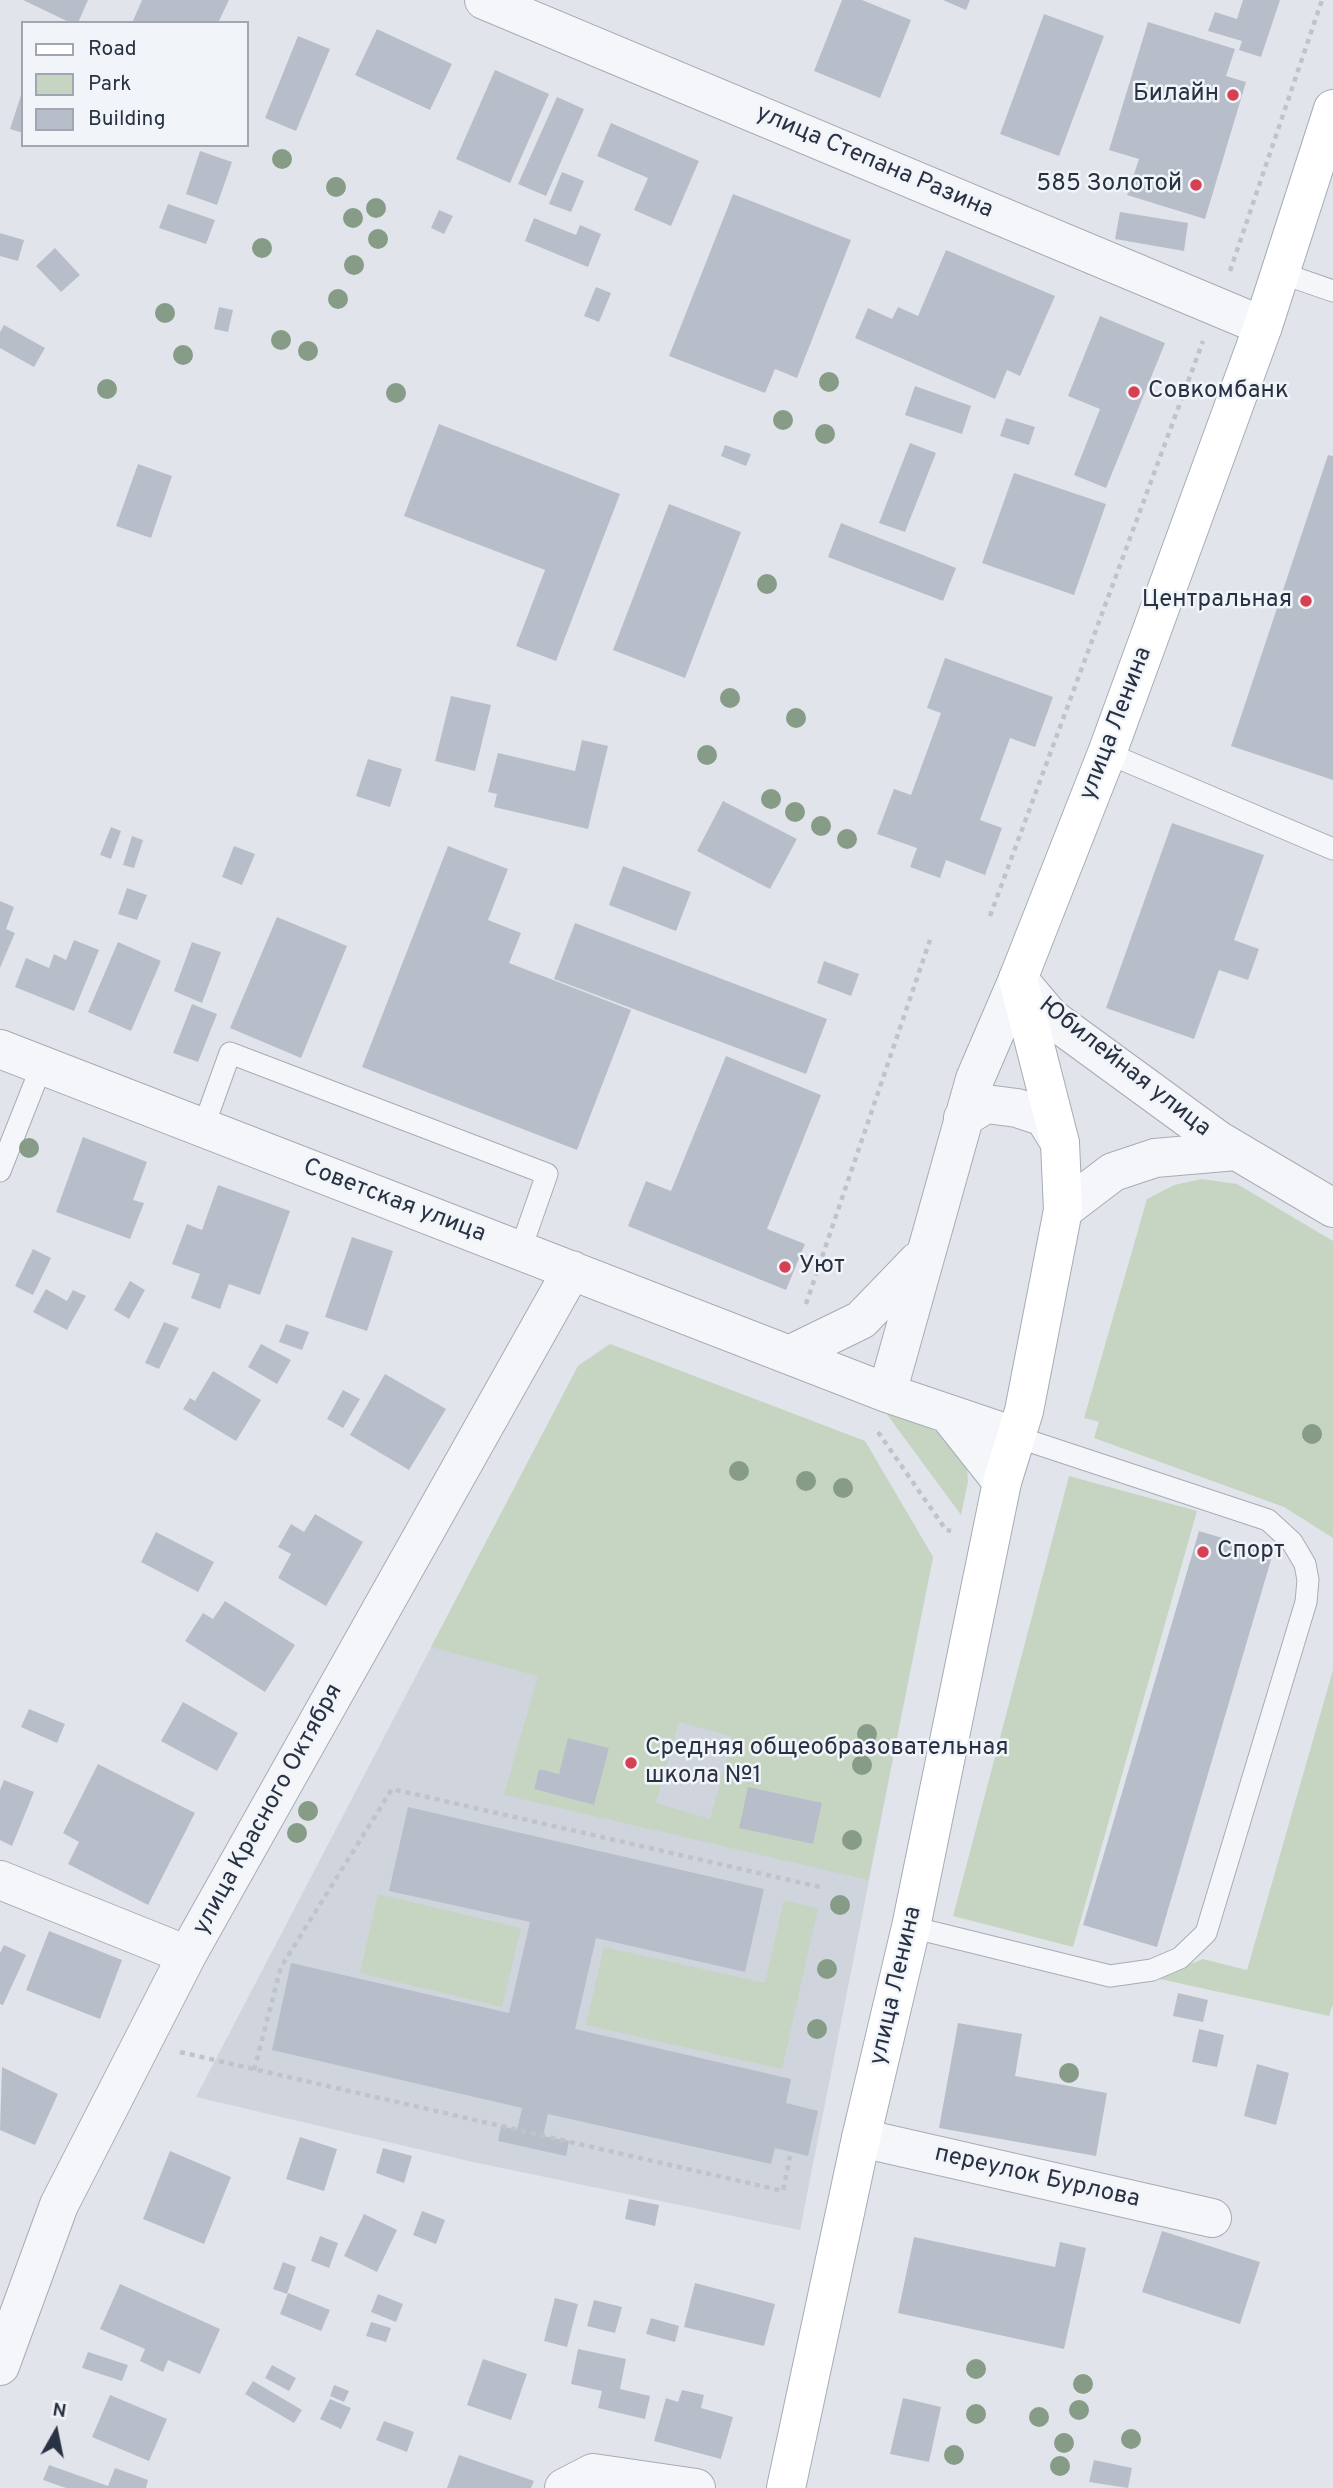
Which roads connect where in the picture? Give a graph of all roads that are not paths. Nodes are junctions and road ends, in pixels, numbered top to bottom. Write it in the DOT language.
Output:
graph roads {
  1 [pos="484,0"];
  2 [pos="1333,109"];
  3 [pos="1281,273"];
  4 [pos="1333,291"];
  5 [pos="1263,326"];
  6 [pos="1107,753"];
  7 [pos="1333,849"];
  8 [pos="1018,979"];
  9 [pos="0,1049"];
  10 [pos="42,1066"];
  11 [pos="963,1118"];
  12 [pos="202,1128"];
  13 [pos="1060,1143"];
  14 [pos="1236,1151"];
  15 [pos="0,1171"];
  16 [pos="1333,1208"];
  17 [pos="1063,1210"];
  18 [pos="520,1251"];
  19 [pos="923,1256"];
  20 [pos="572,1270"];
  21 [pos="789,1355"];
  22 [pos="879,1407"];
  23 [pos="949,1415"];
  24 [pos="1017,1437"];
  25 [pos="1002,1482"];
  26 [pos="0,1880"];
  27 [pos="911,1927"];
  28 [pos="187,1955"];
  29 [pos="861,2138"];
  30 [pos="1212,2218"];
  31 [pos="2,2350"];
  32 [pos="564,2488"];
  33 [pos="696,2488"];
  34 [pos="786,2488"];
  1 -- 5 [label="street, улица Степана Разина"];
  2 -- 3 [label="main road, улица Ленина"];
  3 -- 4 [label="lane"];
  3 -- 5 [label="main road, улица Ленина"];
  5 -- 6 [label="main road, улица Ленина"];
  6 -- 7 [label="lane"];
  6 -- 8 [label="main road, улица Ленина"];
  8 -- 11 [label="street"];
  8 -- 13 [label="main road, улица Ленина"];
  8 -- 14 [label="street, Юбилейная улица"];
  9 -- 10 [label="street, Советская улица"];
  10 -- 12 [label="street, Советская улица"];
  10 -- 15 [label="lane"];
  11 -- 13 [label="street"];
  11 -- 19 [label="street"];
  12 -- 18 [label="street, Советская улица"];
  12 -- 18 [label="lane"];
  13 -- 17 [label="main road, улица Ленина"];
  14 -- 16 [label="street, Юбилейная улица"];
  14 -- 17 [label="street, Юбилейная улица"];
  17 -- 24 [label="main road, улица Ленина"];
  18 -- 20 [label="street, Советская улица"];
  19 -- 21 [label="street"];
  19 -- 22 [label="street"];
  20 -- 21 [label="street, Советская улица"];
  20 -- 28 [label="street, улица Красного Октября"];
  21 -- 22 [label="street, Советская улица"];
  22 -- 23 [label="street, Советская улица"];
  23 -- 24 [label="street, Советская улица"];
  23 -- 25 [label="street"];
  24 -- 25 [label="main road, улица Ленина"];
  24 -- 27 [label="lane"];
  25 -- 27 [label="main road, улица Ленина"];
  26 -- 28 [label="street"];
  27 -- 29 [label="main road, улица Ленина"];
  28 -- 31 [label="street, улица Красного Октября"];
  29 -- 30 [label="street, переулок Бурлова"];
  29 -- 34 [label="main road, улица Ленина"];
  32 -- 33 [label="street"];
}
